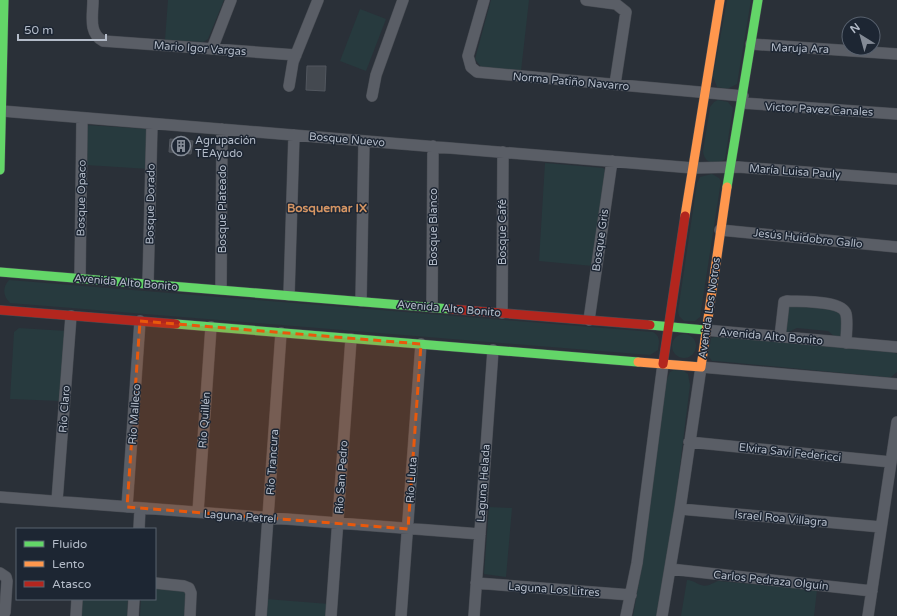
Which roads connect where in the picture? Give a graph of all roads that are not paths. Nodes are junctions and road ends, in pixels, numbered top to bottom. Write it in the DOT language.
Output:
graph roads {
  1 [pos="4,0"];
  2 [pos="93,0"];
  3 [pos="231,0"];
  4 [pos="318,0"];
  5 [pos="403,0"];
  6 [pos="484,0"];
  7 [pos="586,0"];
  8 [pos="720,0"];
  9 [pos="758,0"];
  10 [pos="751,44"];
  11 [pos="212,49"];
  12 [pos="897,54"];
  13 [pos="296,55"];
  14 [pos="615,84"];
  15 [pos="290,86"];
  16 [pos="704,92"];
  17 [pos="372,96"];
  18 [pos="742,100"];
  19 [pos="2,111"];
  20 [pos="897,114"];
  21 [pos="82,118"];
  22 [pos="152,124"];
  23 [pos="222,129"];
  24 [pos="294,135"];
  25 [pos="364,141"];
  26 [pos="433,146"];
  27 [pos="502,152"];
  28 [pos="612,161"];
  29 [pos="730,167"];
  30 [pos="692,168"];
  31 [pos="0,170"];
  32 [pos="897,179"];
  33 [pos="720,230"];
  34 [pos="897,248"];
  35 [pos="0,272"];
  36 [pos="80,278"];
  37 [pos="148,284"];
  38 [pos="221,289"];
  39 [pos="289,295"];
  40 [pos="361,301"];
  41 [pos="432,307"];
  42 [pos="0,310"];
  43 [pos="502,312"];
  44 [pos="71,316"];
  45 [pos="589,320"];
  46 [pos="140,322"];
  47 [pos="668,326"];
  48 [pos="211,327"];
  49 [pos="705,330"];
  50 [pos="281,333"];
  51 [pos="780,337"];
  52 [pos="351,339"];
  53 [pos="846,343"];
  54 [pos="421,344"];
  55 [pos="897,348"];
  56 [pos="493,350"];
  57 [pos="662,364"];
  58 [pos="701,367"];
  59 [pos="897,384"];
  60 [pos="897,422"];
  61 [pos="689,442"];
  62 [pos="891,462"];
  63 [pos="0,497"];
  64 [pos="57,502"];
  65 [pos="127,507"];
  66 [pos="140,508"];
  67 [pos="680,509"];
  68 [pos="198,512"];
  69 [pos="268,518"];
  70 [pos="338,523"];
  71 [pos="881,527"];
  72 [pos="139,528"];
  73 [pos="408,529"];
  74 [pos="480,534"];
  75 [pos="670,569"];
  76 [pos="0,573"];
  77 [pos="156,583"];
  78 [pos="476,583"];
  79 [pos="872,591"];
  80 [pos="631,594"];
  81 [pos="77,600"];
  82 [pos="134,600"];
  83 [pos="3,616"];
  84 [pos="76,616"];
  85 [pos="133,616"];
  86 [pos="190,616"];
  87 [pos="260,616"];
  88 [pos="331,616"];
  89 [pos="401,616"];
  90 [pos="474,616"];
  91 [pos="626,616"];
  92 [pos="662,616"];
  93 [pos="868,616"];
  1 -- 19 [label="street"];
  2 -- 11 [label="street, Mario Igor Vargas"];
  3 -- 11 [label="street"];
  4 -- 13 [label="street"];
  5 -- 17 [label="street"];
  6 -- 14 [label="street, Norma Patiño Navarro"];
  7 -- 14 [label="street"];
  8 -- 16 [label="street"];
  9 -- 10 [label="street, Avenida Los Notros"];
  10 -- 12 [label="street, Maruja Ara"];
  10 -- 18 [label="street, Avenida Los Notros"];
  11 -- 13 [label="street, Mario Igor Vargas"];
  13 -- 15 [label="street"];
  14 -- 16 [label="street, Norma Patiño Navarro"];
  16 -- 18 [label="street, Norma Patiño Navarro"];
  16 -- 30 [label="street"];
  18 -- 20 [label="street, Victor Pavez Canales"];
  18 -- 29 [label="street, Avenida Los Notros"];
  19 -- 21 [label="street, Bosque Nuevo"];
  19 -- 31 [label="street"];
  21 -- 22 [label="street, Bosque Nuevo"];
  21 -- 36 [label="street, Bosque Opaco"];
  22 -- 23 [label="street, Bosque Nuevo"];
  22 -- 37 [label="street, Bosque Dorado"];
  23 -- 24 [label="street, Bosque Nuevo"];
  23 -- 38 [label="street, Bosque Plateado"];
  24 -- 25 [label="street, Bosque Nuevo"];
  24 -- 39 [label="street"];
  25 -- 26 [label="street, Bosque Nuevo"];
  25 -- 40 [label="street"];
  26 -- 27 [label="street, Bosque Nuevo"];
  26 -- 41 [label="street, Bosque Blanco"];
  27 -- 28 [label="street, Bosque Nuevo"];
  27 -- 43 [label="street, Bosque Café"];
  28 -- 30 [label="street, Bosque Nuevo"];
  28 -- 45 [label="street, Bosque Gris"];
  29 -- 30 [label="street, María Luisa Pauly"];
  29 -- 32 [label="street, María Luisa Pauly"];
  29 -- 33 [label="street, Avenida Los Notros"];
  30 -- 47 [label="street"];
  33 -- 34 [label="street, Jesús Huidobro Gallo"];
  33 -- 49 [label="street, Avenida Los Notros"];
  35 -- 36 [label="street, Avenida Alto Bonito"];
  36 -- 37 [label="street, Avenida Alto Bonito"];
  37 -- 38 [label="street, Avenida Alto Bonito"];
  38 -- 39 [label="street, Avenida Alto Bonito"];
  39 -- 40 [label="street, Avenida Alto Bonito"];
  40 -- 41 [label="street, Avenida Alto Bonito"];
  41 -- 43 [label="street, Avenida Alto Bonito"];
  42 -- 44 [label="street"];
  43 -- 45 [label="street, Avenida Alto Bonito"];
  44 -- 46 [label="street"];
  44 -- 64 [label="street, Río Claro"];
  45 -- 47 [label="street, Avenida Alto Bonito"];
  46 -- 48 [label="street"];
  46 -- 65 [label="street, Río Malleco"];
  47 -- 49 [label="street, Avenida Alto Bonito"];
  47 -- 57 [label="street"];
  48 -- 50 [label="street"];
  48 -- 68 [label="street, Río Quillén"];
  49 -- 51 [label="street, Avenida Alto Bonito"];
  49 -- 58 [label="street, Avenida Los Notros"];
  50 -- 52 [label="street"];
  50 -- 69 [label="street, Río Trancura"];
  51 -- 53 [label="street, Avenida Alto Bonito"];
  51 -- 53 [label="street"];
  52 -- 54 [label="street"];
  52 -- 70 [label="street, Río San Pedro"];
  53 -- 55 [label="street, Avenida Alto Bonito"];
  54 -- 56 [label="street"];
  54 -- 73 [label="street, Río Lluta"];
  56 -- 57 [label="street"];
  56 -- 74 [label="street, Laguna Helada"];
  57 -- 58 [label="street"];
  57 -- 80 [label="street"];
  58 -- 59 [label="street"];
  58 -- 61 [label="street, Avenida Los Notros"];
  60 -- 62 [label="street"];
  61 -- 62 [label="street, Elvira Savi Federicci"];
  61 -- 67 [label="street, Avenida Los Notros"];
  62 -- 71 [label="street"];
  63 -- 64 [label="street, Laguna Petrel"];
  64 -- 65 [label="street, Laguna Petrel"];
  65 -- 66 [label="street, Laguna Petrel"];
  66 -- 68 [label="street, Laguna Petrel"];
  66 -- 72 [label="street"];
  67 -- 71 [label="street, Israel Roa Villagra"];
  67 -- 75 [label="street, Avenida Los Notros"];
  68 -- 69 [label="street, Laguna Petrel"];
  69 -- 70 [label="street, Laguna Petrel"];
  69 -- 87 [label="street, Río Trancura"];
  70 -- 73 [label="street, Laguna Petrel"];
  70 -- 88 [label="street, Río San Pedro"];
  71 -- 79 [label="street"];
  73 -- 74 [label="street, Laguna Petrel"];
  73 -- 89 [label="street, Río Lluta"];
  74 -- 78 [label="street, Laguna Helada"];
  75 -- 79 [label="street, Carlos Pedraza Olguín"];
  75 -- 92 [label="street, Avenida Los Notros"];
  76 -- 83 [label="street"];
  77 -- 86 [label="street"];
  78 -- 80 [label="street, Laguna Los Litres"];
  78 -- 90 [label="street, Laguna Helada"];
  79 -- 93 [label="street"];
  80 -- 91 [label="street"];
  81 -- 84 [label="street"];
  82 -- 85 [label="street"];
}
